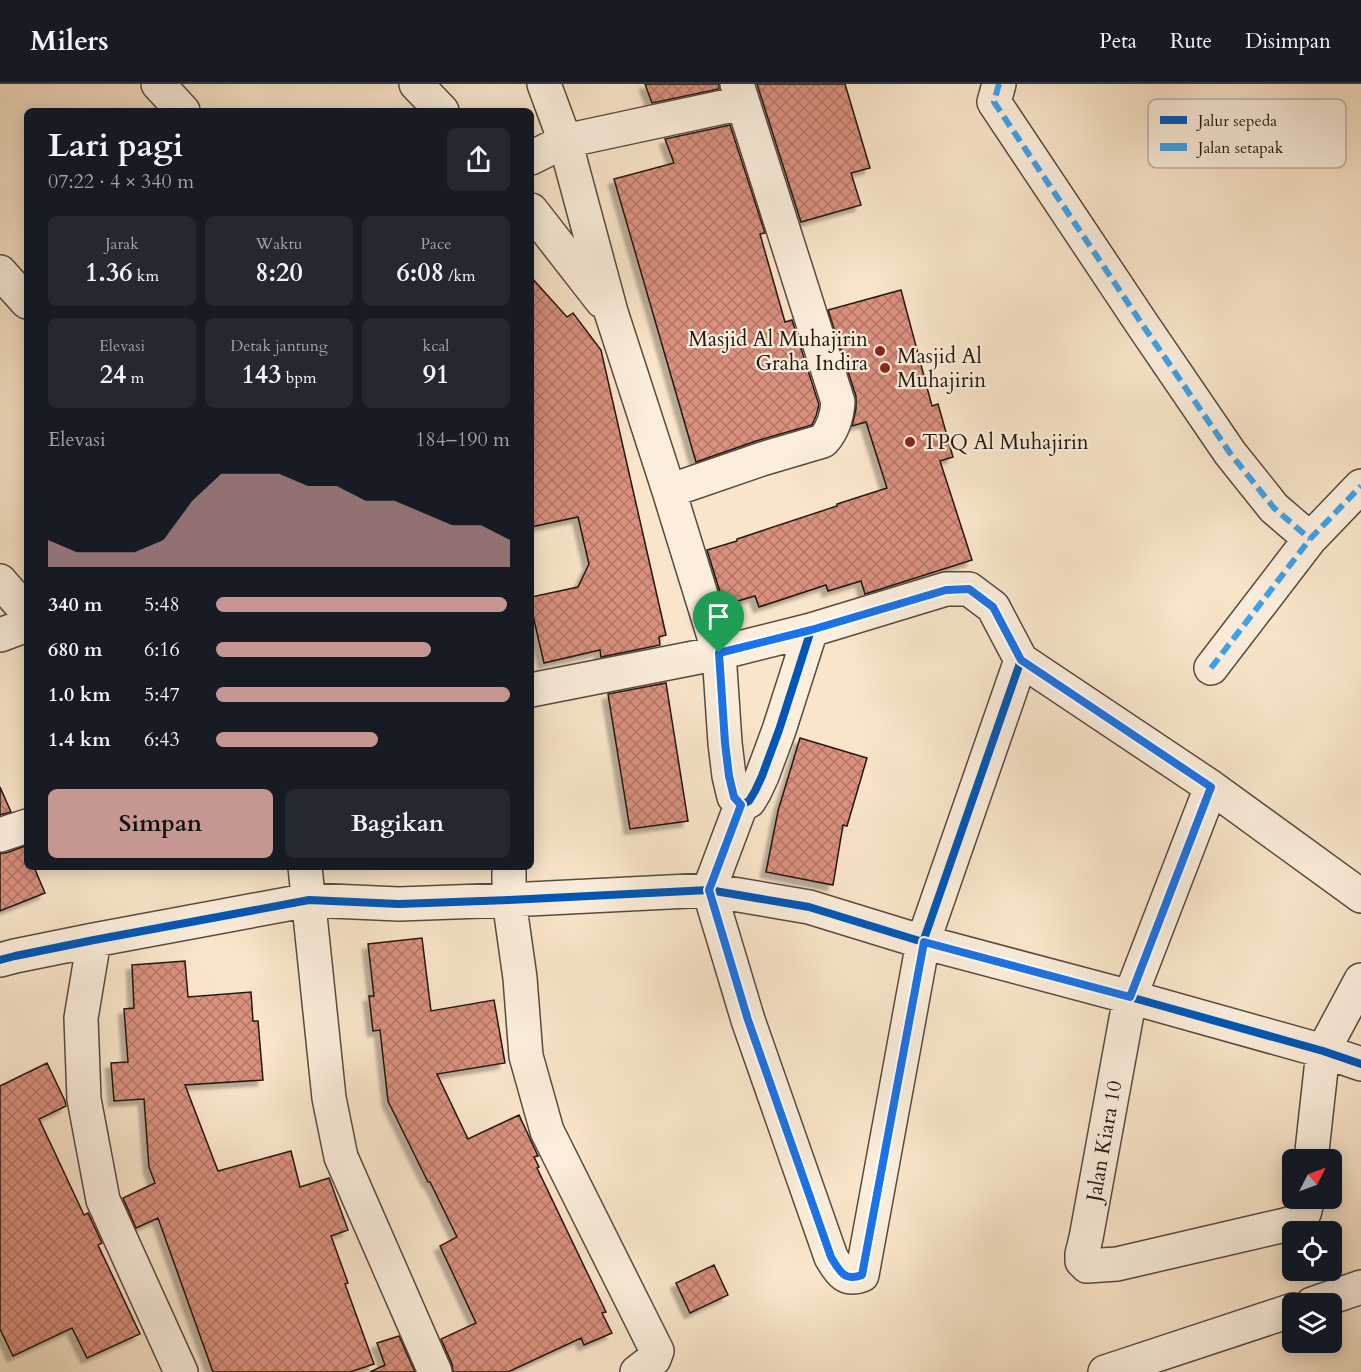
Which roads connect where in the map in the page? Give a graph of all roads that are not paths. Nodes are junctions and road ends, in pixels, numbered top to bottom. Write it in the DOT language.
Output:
graph roads {
  1 [pos="158,84"];
  2 [pos="416,84"];
  3 [pos="544,84"];
  4 [pos="999,84"];
  5 [pos="739,94"];
  6 [pos="180,108"];
  7 [pos="439,108"];
  8 [pos="565,141"];
  9 [pos="534,156"];
  10 [pos="534,214"];
  11 [pos="0,272"];
  12 [pos="24,299"];
  13 [pos="611,312"];
  14 [pos="1361,486"];
  15 [pos="669,491"];
  16 [pos="1310,539"];
  17 [pos="0,581"];
  18 [pos="24,609"];
  19 [pos="24,627"];
  20 [pos="811,630"];
  21 [pos="0,635"];
  22 [pos="719,653"];
  23 [pos="1021,660"];
  24 [pos="1211,668"];
  25 [pos="534,689"];
  26 [pos="1211,787"];
  27 [pos="741,805"];
  28 [pos="24,827"];
  29 [pos="0,835"];
  30 [pos="305,870"];
  31 [pos="509,870"];
  32 [pos="709,890"];
  33 [pos="1361,896"];
  34 [pos="309,900"];
  35 [pos="508,900"];
  36 [pos="93,940"];
  37 [pos="924,942"];
  38 [pos="0,960"];
  39 [pos="1361,980"];
  40 [pos="1130,997"];
  41 [pos="1323,1051"];
  42 [pos="1361,1064"];
  43 [pos="1312,1149"];
  44 [pos="1306,1209"];
  45 [pos="1361,1287"];
  46 [pos="1342,1294"];
  47 [pos="1282,1314"];
  48 [pos="181,1372"];
  49 [pos="435,1372"];
  50 [pos="637,1372"];
  51 [pos="1105,1372"];
  1 -- 6 [label="street"];
  2 -- 7 [label="street"];
  3 -- 8 [label="street"];
  4 -- 16 [label="street"];
  5 -- 8 [label="street"];
  5 -- 15 [label="street"];
  8 -- 9 [label="street"];
  8 -- 13 [label="street"];
  10 -- 13 [label="street"];
  11 -- 12 [label="street"];
  13 -- 15 [label="street"];
  14 -- 16 [label="street"];
  15 -- 22 [label="street"];
  16 -- 24 [label="street"];
  17 -- 18 [label="street"];
  19 -- 21 [label="street"];
  20 -- 22 [label="street"];
  20 -- 23 [label="street"];
  20 -- 27 [label="street"];
  22 -- 25 [label="street"];
  22 -- 27 [label="street"];
  23 -- 26 [label="street"];
  23 -- 37 [label="street"];
  26 -- 33 [label="street"];
  26 -- 40 [label="street, Jalan Kiara 10"];
  27 -- 32 [label="street"];
  28 -- 29 [label="street"];
  30 -- 34 [label="street"];
  31 -- 35 [label="street"];
  32 -- 35 [label="street"];
  32 -- 37 [label="street"];
  32 -- 37 [label="street"];
  34 -- 35 [label="street"];
  34 -- 36 [label="street"];
  34 -- 49 [label="street"];
  35 -- 50 [label="street"];
  36 -- 38 [label="street"];
  36 -- 48 [label="street"];
  37 -- 40 [label="street"];
  39 -- 41 [label="street"];
  40 -- 41 [label="street"];
  40 -- 44 [label="street, Jalan Kiara 10"];
  41 -- 42 [label="street"];
  41 -- 43 [label="street"];
  45 -- 46 [label="street"];
  47 -- 51 [label="street"];
}
